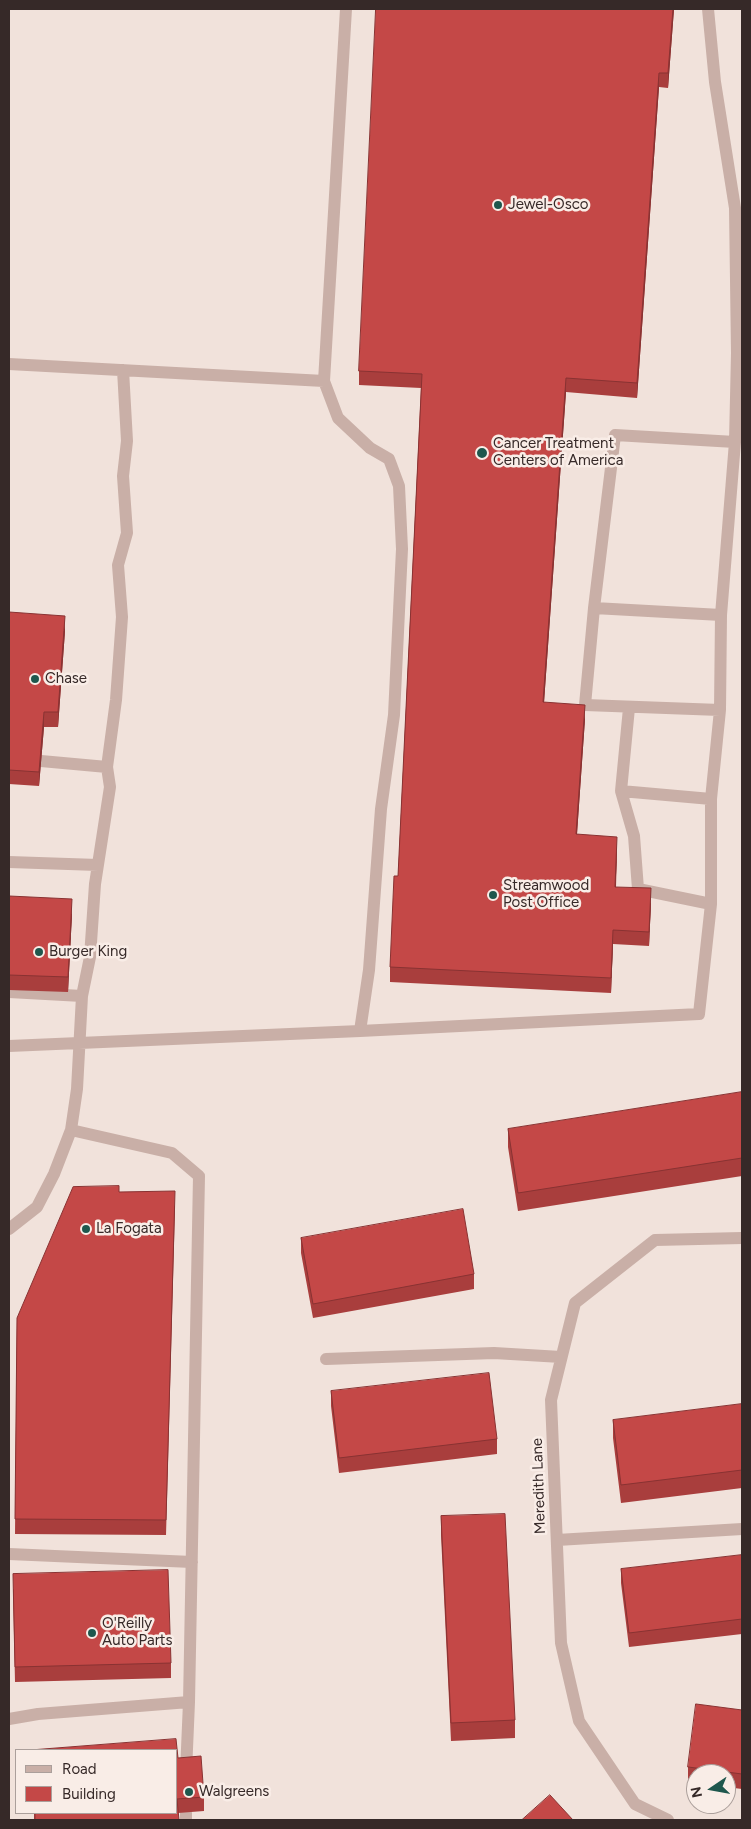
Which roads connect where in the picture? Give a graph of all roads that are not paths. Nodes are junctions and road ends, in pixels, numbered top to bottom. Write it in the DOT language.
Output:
graph roads {
  1 [pos="346,9"];
  2 [pos="708,9"];
  3 [pos="9,364"];
  4 [pos="123,370"];
  5 [pos="324,381"];
  6 [pos="734,442"];
  7 [pos="594,608"];
  8 [pos="721,616"];
  9 [pos="629,708"];
  10 [pos="720,710"];
  11 [pos="41,761"];
  12 [pos="106,767"];
  13 [pos="621,791"];
  14 [pos="711,799"];
  15 [pos="9,862"];
  16 [pos="98,864"];
  17 [pos="711,904"];
  18 [pos="9,992"];
  19 [pos="82,996"];
  20 [pos="360,1031"];
  21 [pos="79,1043"];
  22 [pos="9,1046"];
  23 [pos="71,1130"];
  24 [pos="9,1229"];
  25 [pos="742,1238"];
  26 [pos="561,1357"];
  27 [pos="326,1359"];
  28 [pos="742,1529"];
  29 [pos="557,1540"];
  30 [pos="9,1554"];
  31 [pos="192,1562"];
  32 [pos="189,1702"];
  33 [pos="9,1719"];
  34 [pos="186,1772"];
  35 [pos="668,1820"];
  1 -- 5 [label="street"];
  2 -- 6 [label="street"];
  3 -- 4 [label="street"];
  4 -- 5 [label="street"];
  4 -- 12 [label="street"];
  5 -- 20 [label="street"];
  6 -- 7 [label="street"];
  6 -- 8 [label="street"];
  7 -- 8 [label="street"];
  7 -- 9 [label="street"];
  8 -- 10 [label="street"];
  9 -- 10 [label="street"];
  9 -- 13 [label="street"];
  10 -- 14 [label="street"];
  11 -- 12 [label="street"];
  12 -- 16 [label="street"];
  13 -- 14 [label="street"];
  13 -- 17 [label="street"];
  14 -- 17 [label="street"];
  15 -- 16 [label="street"];
  16 -- 19 [label="street"];
  17 -- 20 [label="street"];
  18 -- 19 [label="street"];
  19 -- 21 [label="street"];
  20 -- 21 [label="street"];
  21 -- 22 [label="street"];
  21 -- 23 [label="street"];
  23 -- 24 [label="street"];
  23 -- 31 [label="street"];
  25 -- 26 [label="street, Meredith Lane"];
  26 -- 27 [label="street"];
  26 -- 29 [label="street, Meredith Lane"];
  28 -- 29 [label="street"];
  29 -- 35 [label="street, Meredith Lane"];
  30 -- 31 [label="street"];
  31 -- 32 [label="street"];
  32 -- 33 [label="street"];
  32 -- 34 [label="street"];
}
